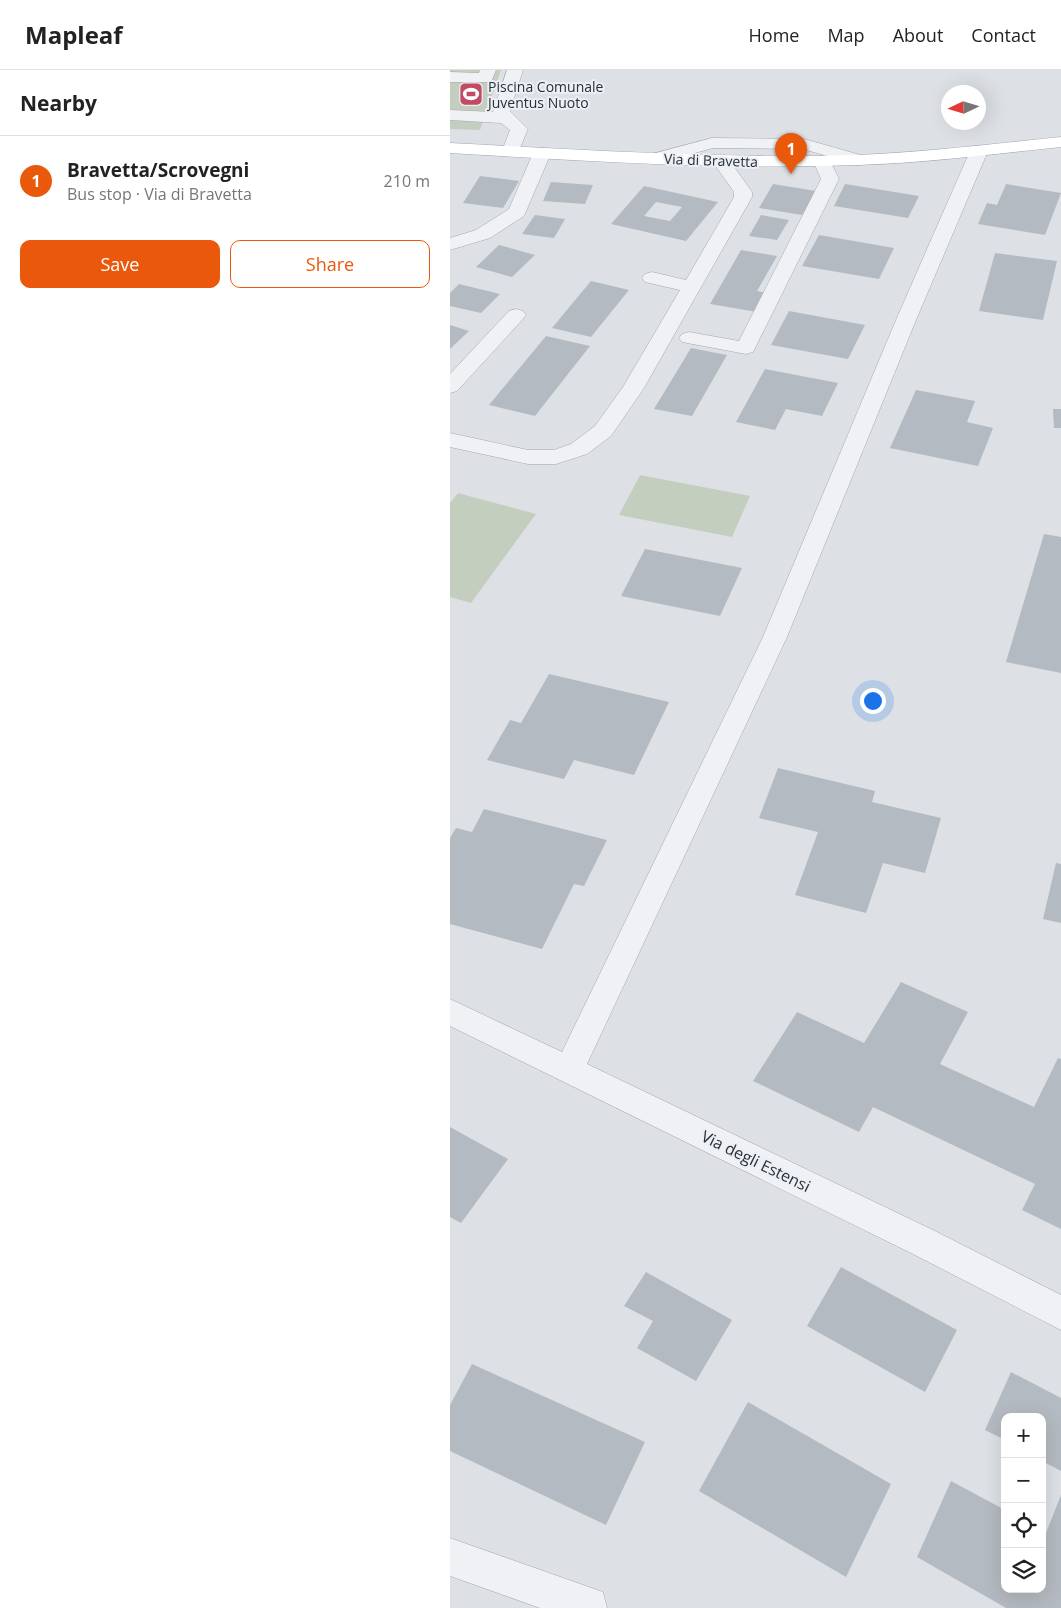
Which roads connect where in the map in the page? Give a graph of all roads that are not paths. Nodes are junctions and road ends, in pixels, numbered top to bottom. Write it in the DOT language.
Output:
graph roads {
  1 [pos="514,70"];
  2 [pos="450,77"];
  3 [pos="479,92"];
  4 [pos="450,115"];
  5 [pos="506,118"];
  6 [pos="1061,142"];
  7 [pos="450,148"];
  8 [pos="511,151"];
  9 [pos="979,151"];
  10 [pos="542,153"];
  11 [pos="658,158"];
  12 [pos="721,160"];
  13 [pos="858,160"];
  14 [pos="822,161"];
  15 [pos="830,179"];
  16 [pos="820,227"];
  17 [pos="450,244"];
  18 [pos="652,278"];
  19 [pos="692,287"];
  20 [pos="516,315"];
  21 [pos="689,338"];
  22 [pos="450,387"];
  23 [pos="450,440"];
  24 [pos="454,1020"];
  25 [pos="569,1069"];
  26 [pos="1061,1313"];
  27 [pos="450,1557"];
  28 [pos="589,1606"];
  1 -- 5 [label="street"];
  2 -- 3 [label="street"];
  3 -- 4 [label="street"];
  3 -- 5 [label="street"];
  5 -- 8 [label="street"];
  6 -- 9 [label="main road, Via di Bravetta"];
  7 -- 8 [label="main road, Via di Bravetta"];
  8 -- 10 [label="main road, Via di Bravetta"];
  9 -- 13 [label="main road, Via di Bravetta"];
  9 -- 25 [label="street"];
  10 -- 11 [label="main road, Via di Bravetta"];
  10 -- 17 [label="street"];
  11 -- 12 [label="main road, Via di Bravetta"];
  11 -- 13 [label="street"];
  12 -- 14 [label="main road, Via di Bravetta"];
  12 -- 19 [label="street"];
  13 -- 14 [label="main road, Via di Bravetta"];
  14 -- 15 [label="street"];
  15 -- 16 [label="street"];
  15 -- 21 [label="street"];
  18 -- 19 [label="street"];
  19 -- 23 [label="street"];
  20 -- 22 [label="street"];
  24 -- 25 [label="street, Via degli Estensi"];
  25 -- 26 [label="street, Via degli Estensi"];
  27 -- 28 [label="street"];
}
